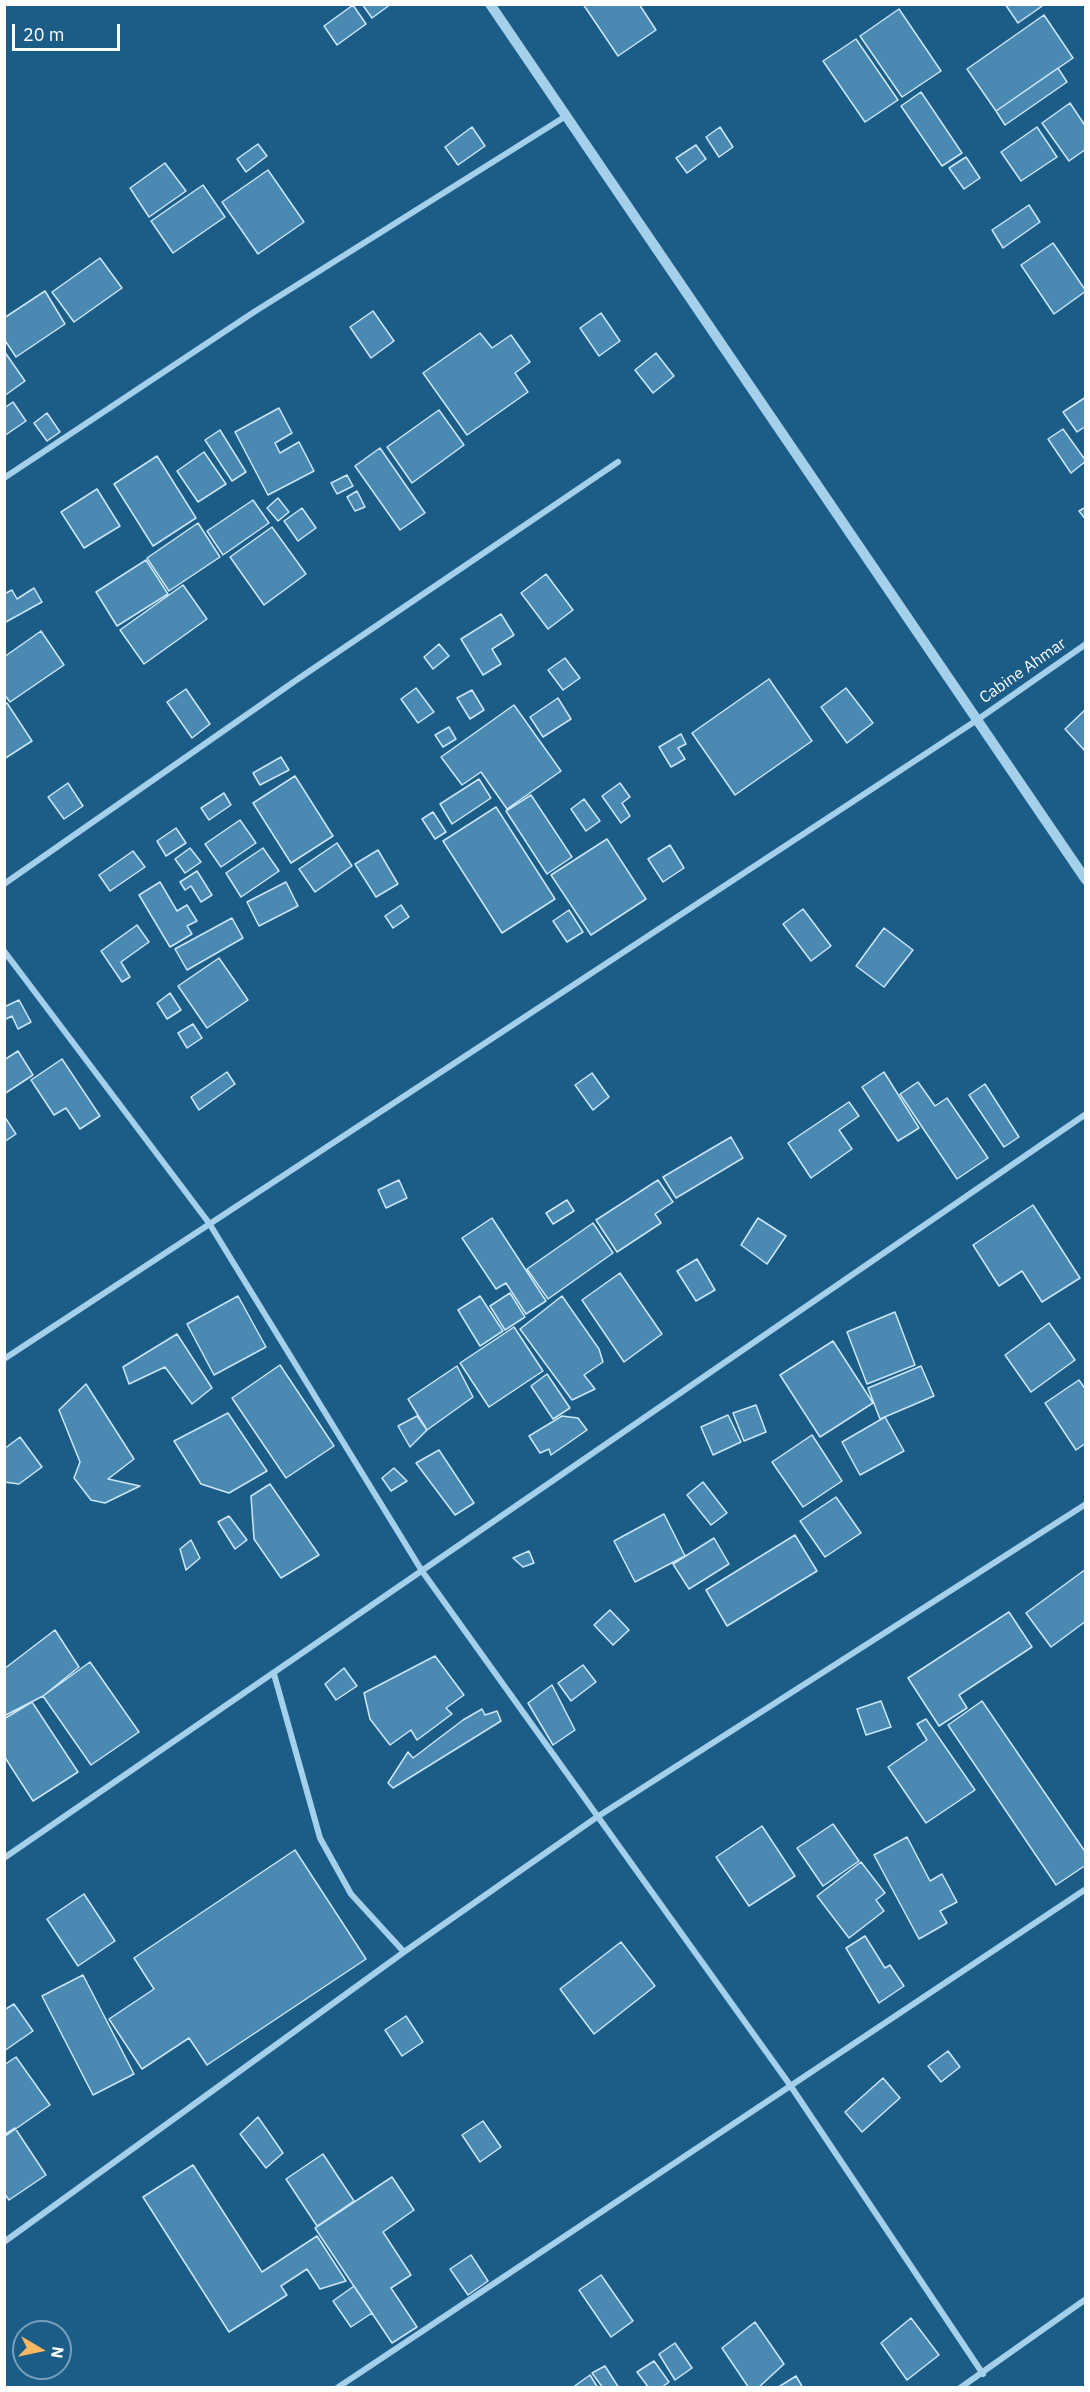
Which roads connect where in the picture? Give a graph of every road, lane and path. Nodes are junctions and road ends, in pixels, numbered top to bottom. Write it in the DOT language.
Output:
graph roads {
  1 [pos="490,4"];
  2 [pos="566,116"];
  3 [pos="618,462"];
  4 [pos="4,478"];
  5 [pos="1086,644"];
  6 [pos="976,720"];
  7 [pos="1086,880"];
  8 [pos="4,884"];
  9 [pos="4,951"];
  10 [pos="1086,1114"];
  11 [pos="209,1222"];
  12 [pos="4,1359"];
  13 [pos="1086,1504"];
  14 [pos="422,1571"];
  15 [pos="274,1674"];
  16 [pos="597,1817"];
  17 [pos="4,1858"];
  18 [pos="1086,1889"];
  19 [pos="404,1952"];
  20 [pos="790,2085"];
  21 [pos="4,2241"];
  22 [pos="1086,2299"];
  23 [pos="983,2374"];
  24 [pos="337,2388"];
  25 [pos="960,2388"];
  1 -- 2 [label="street"];
  2 -- 4 [label="street"];
  2 -- 6 [label="street"];
  3 -- 8 [label="street"];
  5 -- 6 [label="street, Cabine Ahmar"];
  6 -- 7 [label="street"];
  6 -- 11 [label="street, Cabine Ahmar"];
  9 -- 11 [label="street"];
  10 -- 14 [label="street"];
  11 -- 12 [label="street, Cabine Ahmar"];
  11 -- 14 [label="street"];
  13 -- 16 [label="street"];
  14 -- 15 [label="street"];
  14 -- 16 [label="street"];
  15 -- 17 [label="street"];
  15 -- 19 [label="street"];
  16 -- 19 [label="street"];
  16 -- 20 [label="street"];
  18 -- 20 [label="street"];
  19 -- 21 [label="street"];
  20 -- 23 [label="street"];
  20 -- 24 [label="street"];
  22 -- 23 [label="street"];
  23 -- 25 [label="street"];
}
